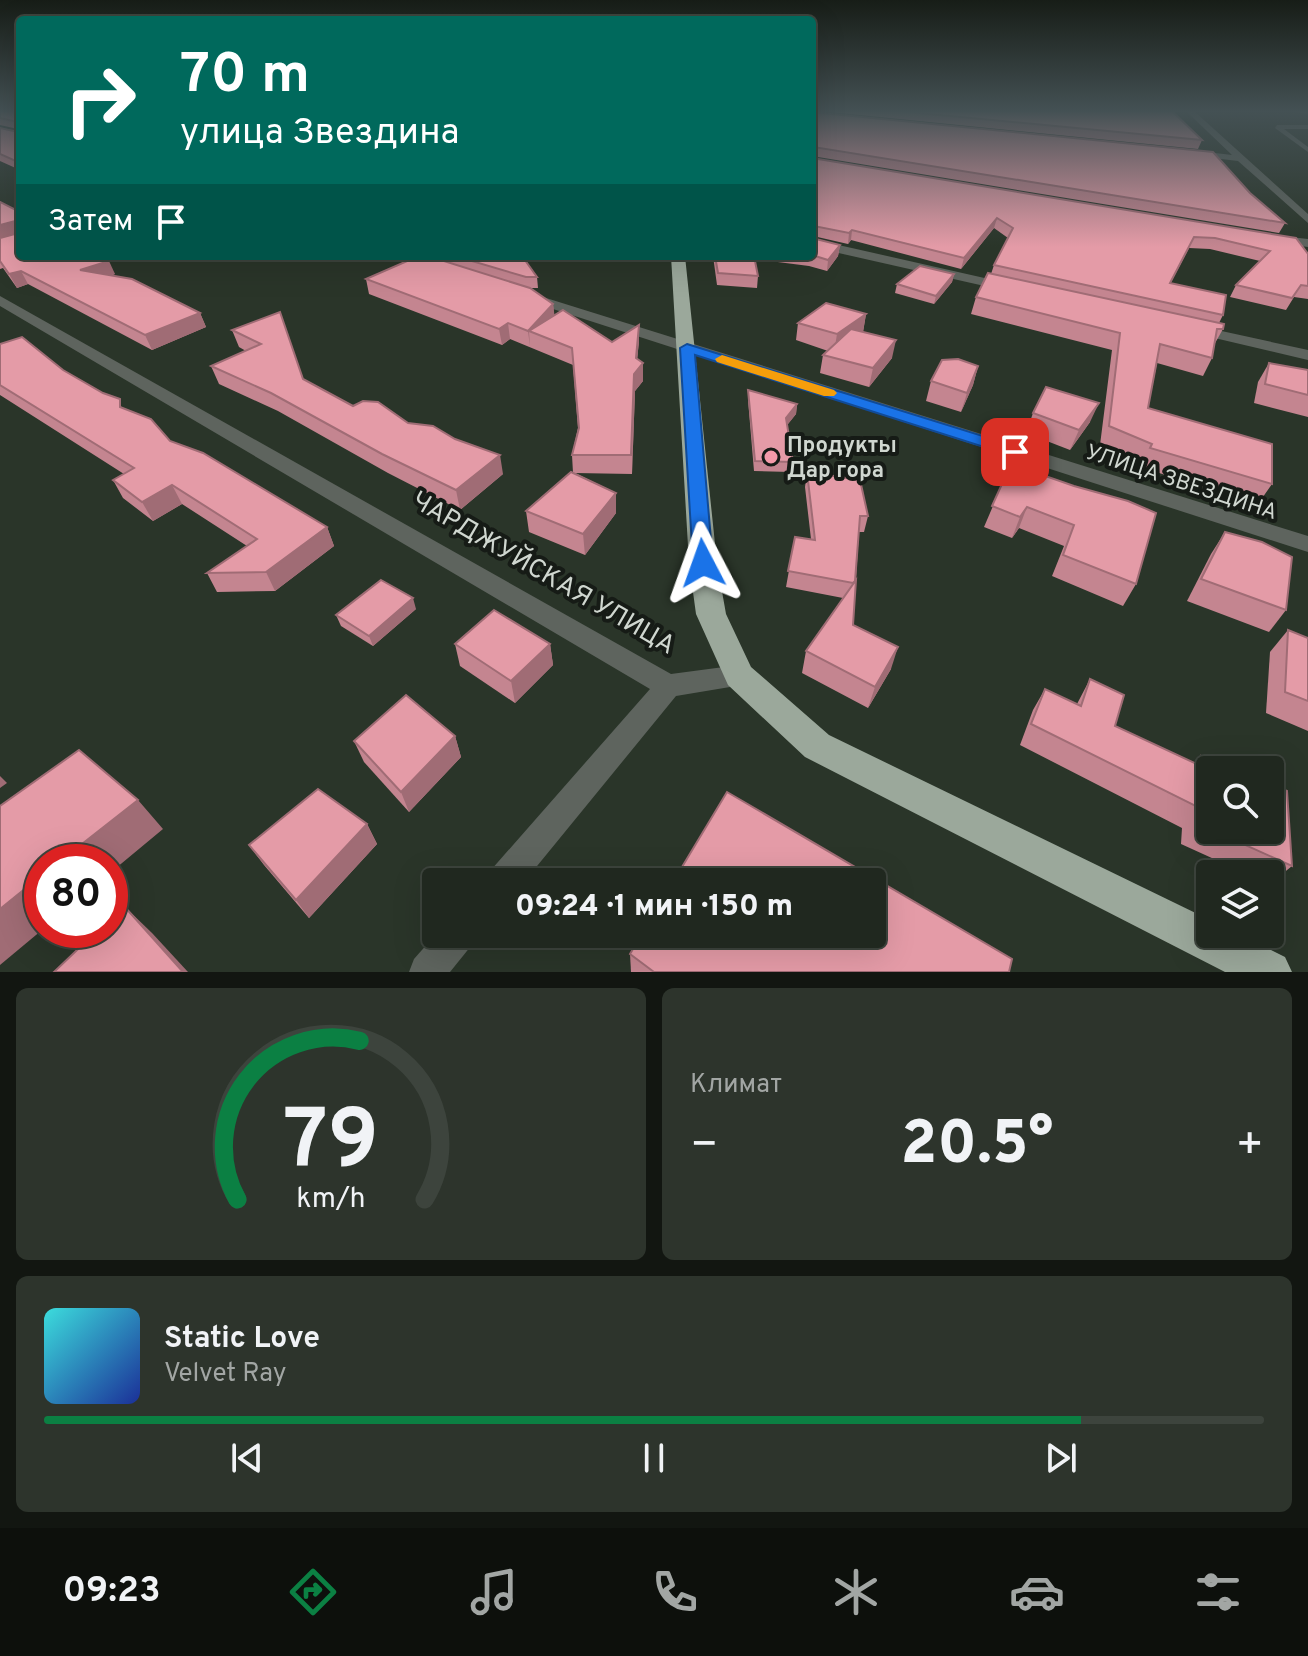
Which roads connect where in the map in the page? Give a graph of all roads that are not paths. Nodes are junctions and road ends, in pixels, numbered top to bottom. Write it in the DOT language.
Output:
graph roads {
  1 [pos="1224,156"];
  2 [pos="1239,158"];
  3 [pos="1308,220"];
  4 [pos="1258,237"];
  5 [pos="1308,243"];
  6 [pos="816,244"];
  7 [pos="415,260"];
  8 [pos="678,260"];
  9 [pos="447,270"];
  10 [pos="507,290"];
  11 [pos="1029,292"];
  12 [pos="0,300"];
  13 [pos="1184,327"];
  14 [pos="687,348"];
  15 [pos="1308,355"];
  16 [pos="1308,544"];
  17 [pos="739,676"];
  18 [pos="668,686"];
  19 [pos="515,868"];
  20 [pos="447,948"];
  21 [pos="427,972"];
  22 [pos="1270,972"];
  1 -- 2 [label="street"];
  2 -- 3 [label="street"];
  4 -- 5 [label="street"];
  6 -- 11 [label="street"];
  7 -- 9 [label="street"];
  8 -- 14 [label="highway"];
  10 -- 14 [label="street, УЛИЦА ЗВЕЗДИНА"];
  12 -- 18 [label="street, ЧАРДЖУЙСКАЯ УЛИЦА"];
  13 -- 15 [label="street"];
  14 -- 16 [label="street, УЛИЦА ЗВЕЗДИНА"];
  14 -- 17 [label="highway"];
  17 -- 18 [label="street, ЧАРДЖУЙСКАЯ УЛИЦА"];
  17 -- 22 [label="highway"];
  18 -- 19 [label="street"];
  20 -- 21 [label="street"];
}
